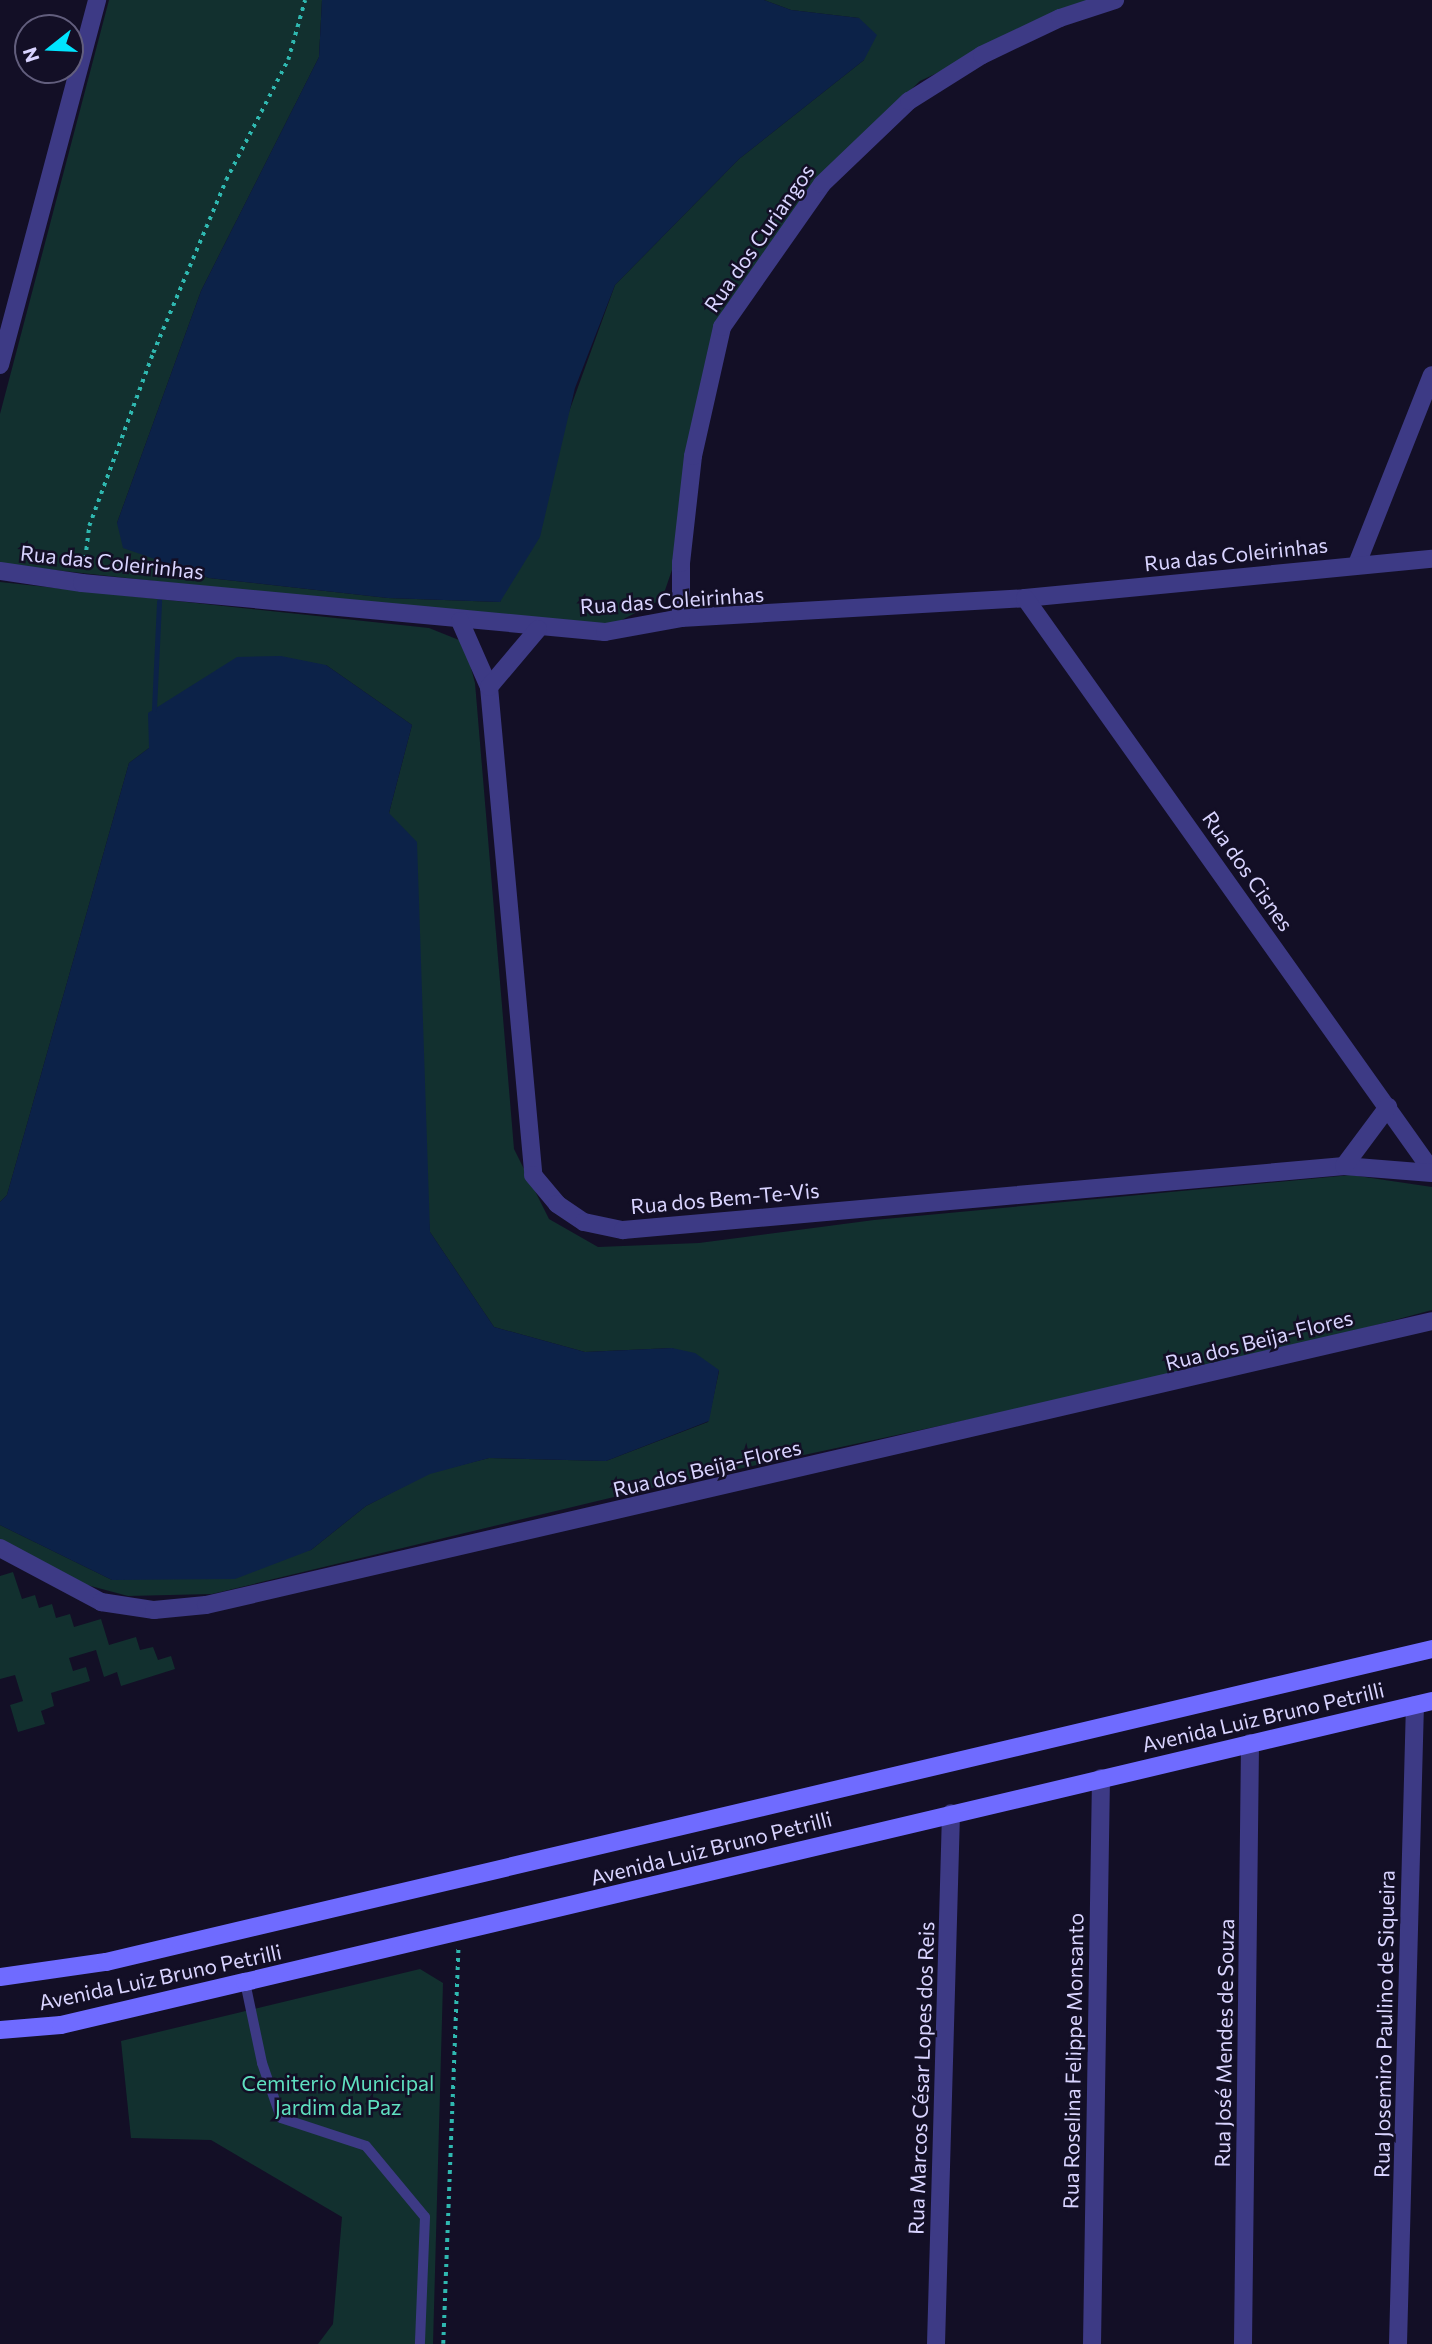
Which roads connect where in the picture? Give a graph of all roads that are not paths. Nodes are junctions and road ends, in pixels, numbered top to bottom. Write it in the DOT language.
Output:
graph roads {
  1 [pos="97,0"];
  2 [pos="1115,0"];
  3 [pos="0,365"];
  4 [pos="1432,375"];
  5 [pos="1432,559"];
  6 [pos="1357,564"];
  7 [pos="0,571"];
  8 [pos="1026,598"];
  9 [pos="681,618"];
  10 [pos="460,621"];
  11 [pos="538,628"];
  12 [pos="489,687"];
  13 [pos="1388,1107"];
  14 [pos="1344,1166"];
  15 [pos="1432,1172"];
  16 [pos="1432,1321"];
  17 [pos="0,1548"];
  18 [pos="1432,1649"];
  19 [pos="1423,1703"];
  20 [pos="1250,1743"];
  21 [pos="1101,1778"];
  22 [pos="951,1813"];
  23 [pos="0,1977"];
  24 [pos="245,1982"];
  25 [pos="0,2031"];
  26 [pos="420,2344"];
  27 [pos="936,2344"];
  28 [pos="1092,2344"];
  29 [pos="1243,2344"];
  30 [pos="1398,2344"];
  1 -- 3 [label="street"];
  2 -- 9 [label="street, Rua dos Curiangos"];
  4 -- 6 [label="street"];
  5 -- 6 [label="street, Rua das Coleirinhas"];
  6 -- 8 [label="street, Rua das Coleirinhas"];
  7 -- 10 [label="street, Rua das Coleirinhas"];
  8 -- 9 [label="street, Rua das Coleirinhas"];
  8 -- 13 [label="street, Rua dos Cisnes"];
  9 -- 11 [label="street, Rua das Coleirinhas"];
  10 -- 11 [label="street, Rua das Coleirinhas"];
  10 -- 12 [label="street, Rua dos Bem-Te-Vis"];
  11 -- 12 [label="street"];
  12 -- 14 [label="street, Rua dos Bem-Te-Vis"];
  13 -- 14 [label="street"];
  13 -- 15 [label="street, Rua dos Cisnes"];
  14 -- 15 [label="street, Rua dos Bem-Te-Vis"];
  16 -- 17 [label="street, Rua dos Beija-Flores"];
  18 -- 23 [label="main road, Avenida Luiz Bruno Petrilli"];
  19 -- 20 [label="main road, Avenida Luiz Bruno Petrilli"];
  19 -- 30 [label="street, Rua Josemiro Paulino de Siqueira"];
  20 -- 21 [label="main road, Avenida Luiz Bruno Petrilli"];
  20 -- 29 [label="street, Rua José Mendes de Souza"];
  21 -- 22 [label="main road, Avenida Luiz Bruno Petrilli"];
  21 -- 28 [label="street, Rua Roselina Felippe Monsanto"];
  22 -- 24 [label="main road, Avenida Luiz Bruno Petrilli"];
  22 -- 27 [label="street, Rua Marcos César Lopes dos Reis"];
  24 -- 25 [label="main road, Avenida Luiz Bruno Petrilli"];
  24 -- 26 [label="lane"];
}
